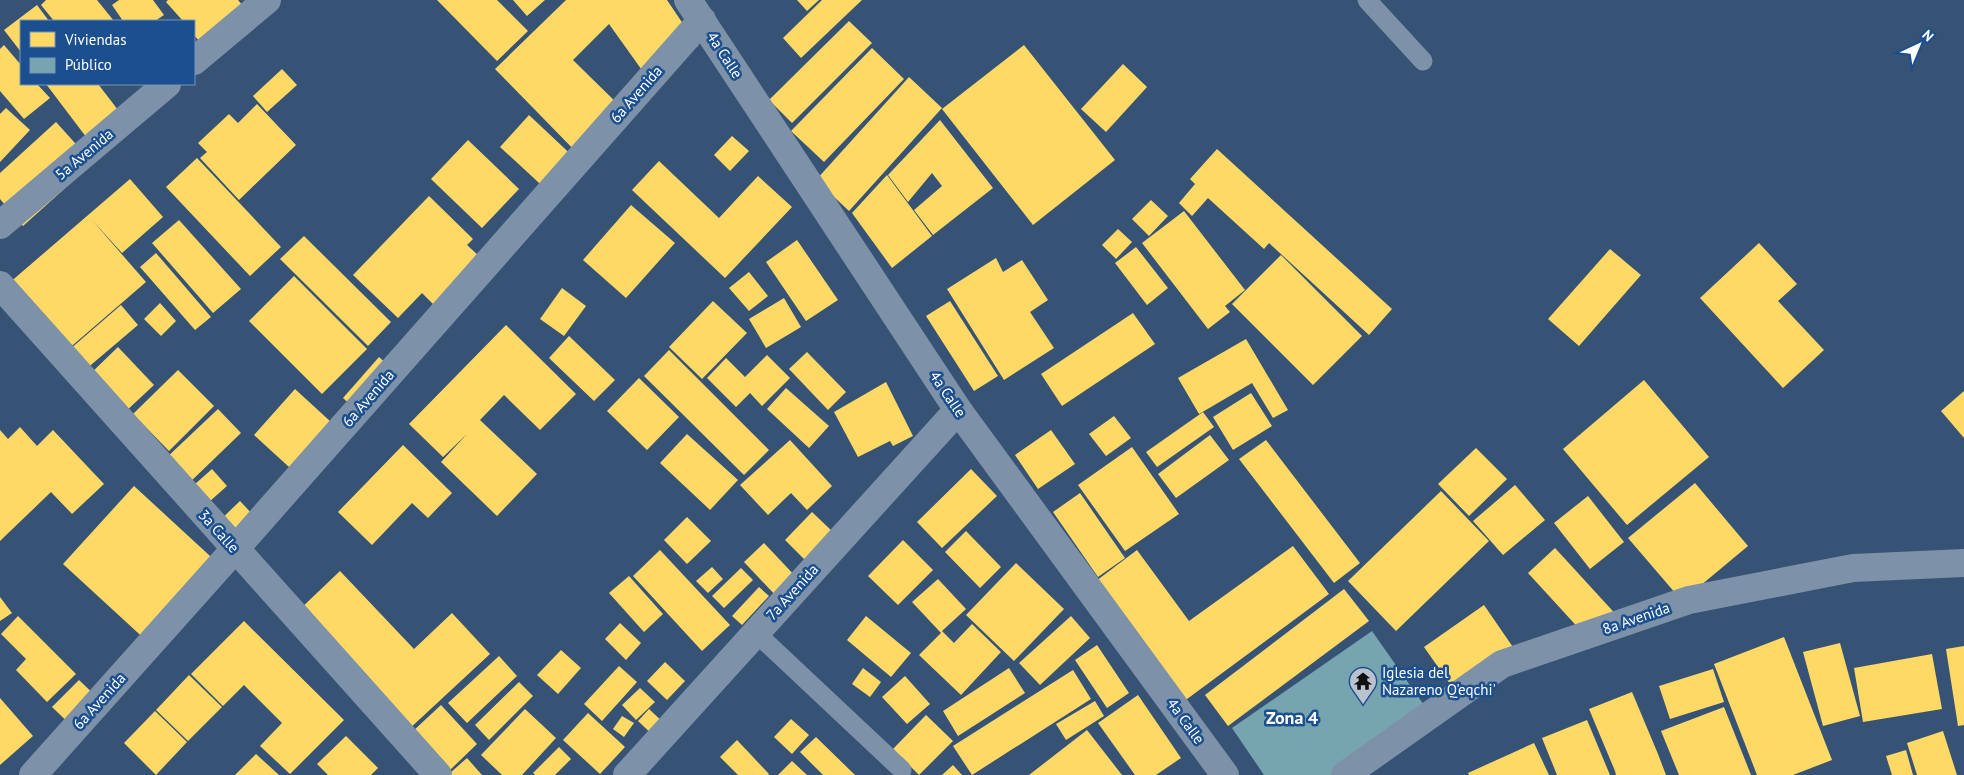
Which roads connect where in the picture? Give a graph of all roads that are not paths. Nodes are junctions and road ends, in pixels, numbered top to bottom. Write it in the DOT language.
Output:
graph roads {
  1 [pos="266,0"];
  2 [pos="1367,0"];
  3 [pos="695,10"];
  4 [pos="195,60"];
  5 [pos="1422,61"];
  6 [pos="166,85"];
  7 [pos="0,225"];
  8 [pos="0,286"];
  9 [pos="958,410"];
  10 [pos="236,549"];
  11 [pos="1964,563"];
  12 [pos="755,632"];
  13 [pos="902,770"];
  14 [pos="33,775"];
  15 [pos="438,775"];
  16 [pos="627,775"];
  17 [pos="1225,775"];
  18 [pos="1345,775"];
  1 -- 4 [label="street"];
  2 -- 5 [label="lane"];
  3 -- 9 [label="street, 4a Calle"];
  3 -- 10 [label="street, 6a Avenida"];
  6 -- 7 [label="street, 5a Avenida"];
  8 -- 10 [label="street, 3a Calle"];
  9 -- 12 [label="street, 7a Avenida"];
  9 -- 17 [label="street, 4a Calle"];
  10 -- 14 [label="street, 6a Avenida"];
  10 -- 15 [label="street, 3a Calle"];
  11 -- 18 [label="street, 8a Avenida"];
  12 -- 13 [label="lane"];
  12 -- 16 [label="street, 7a Avenida"];
}
